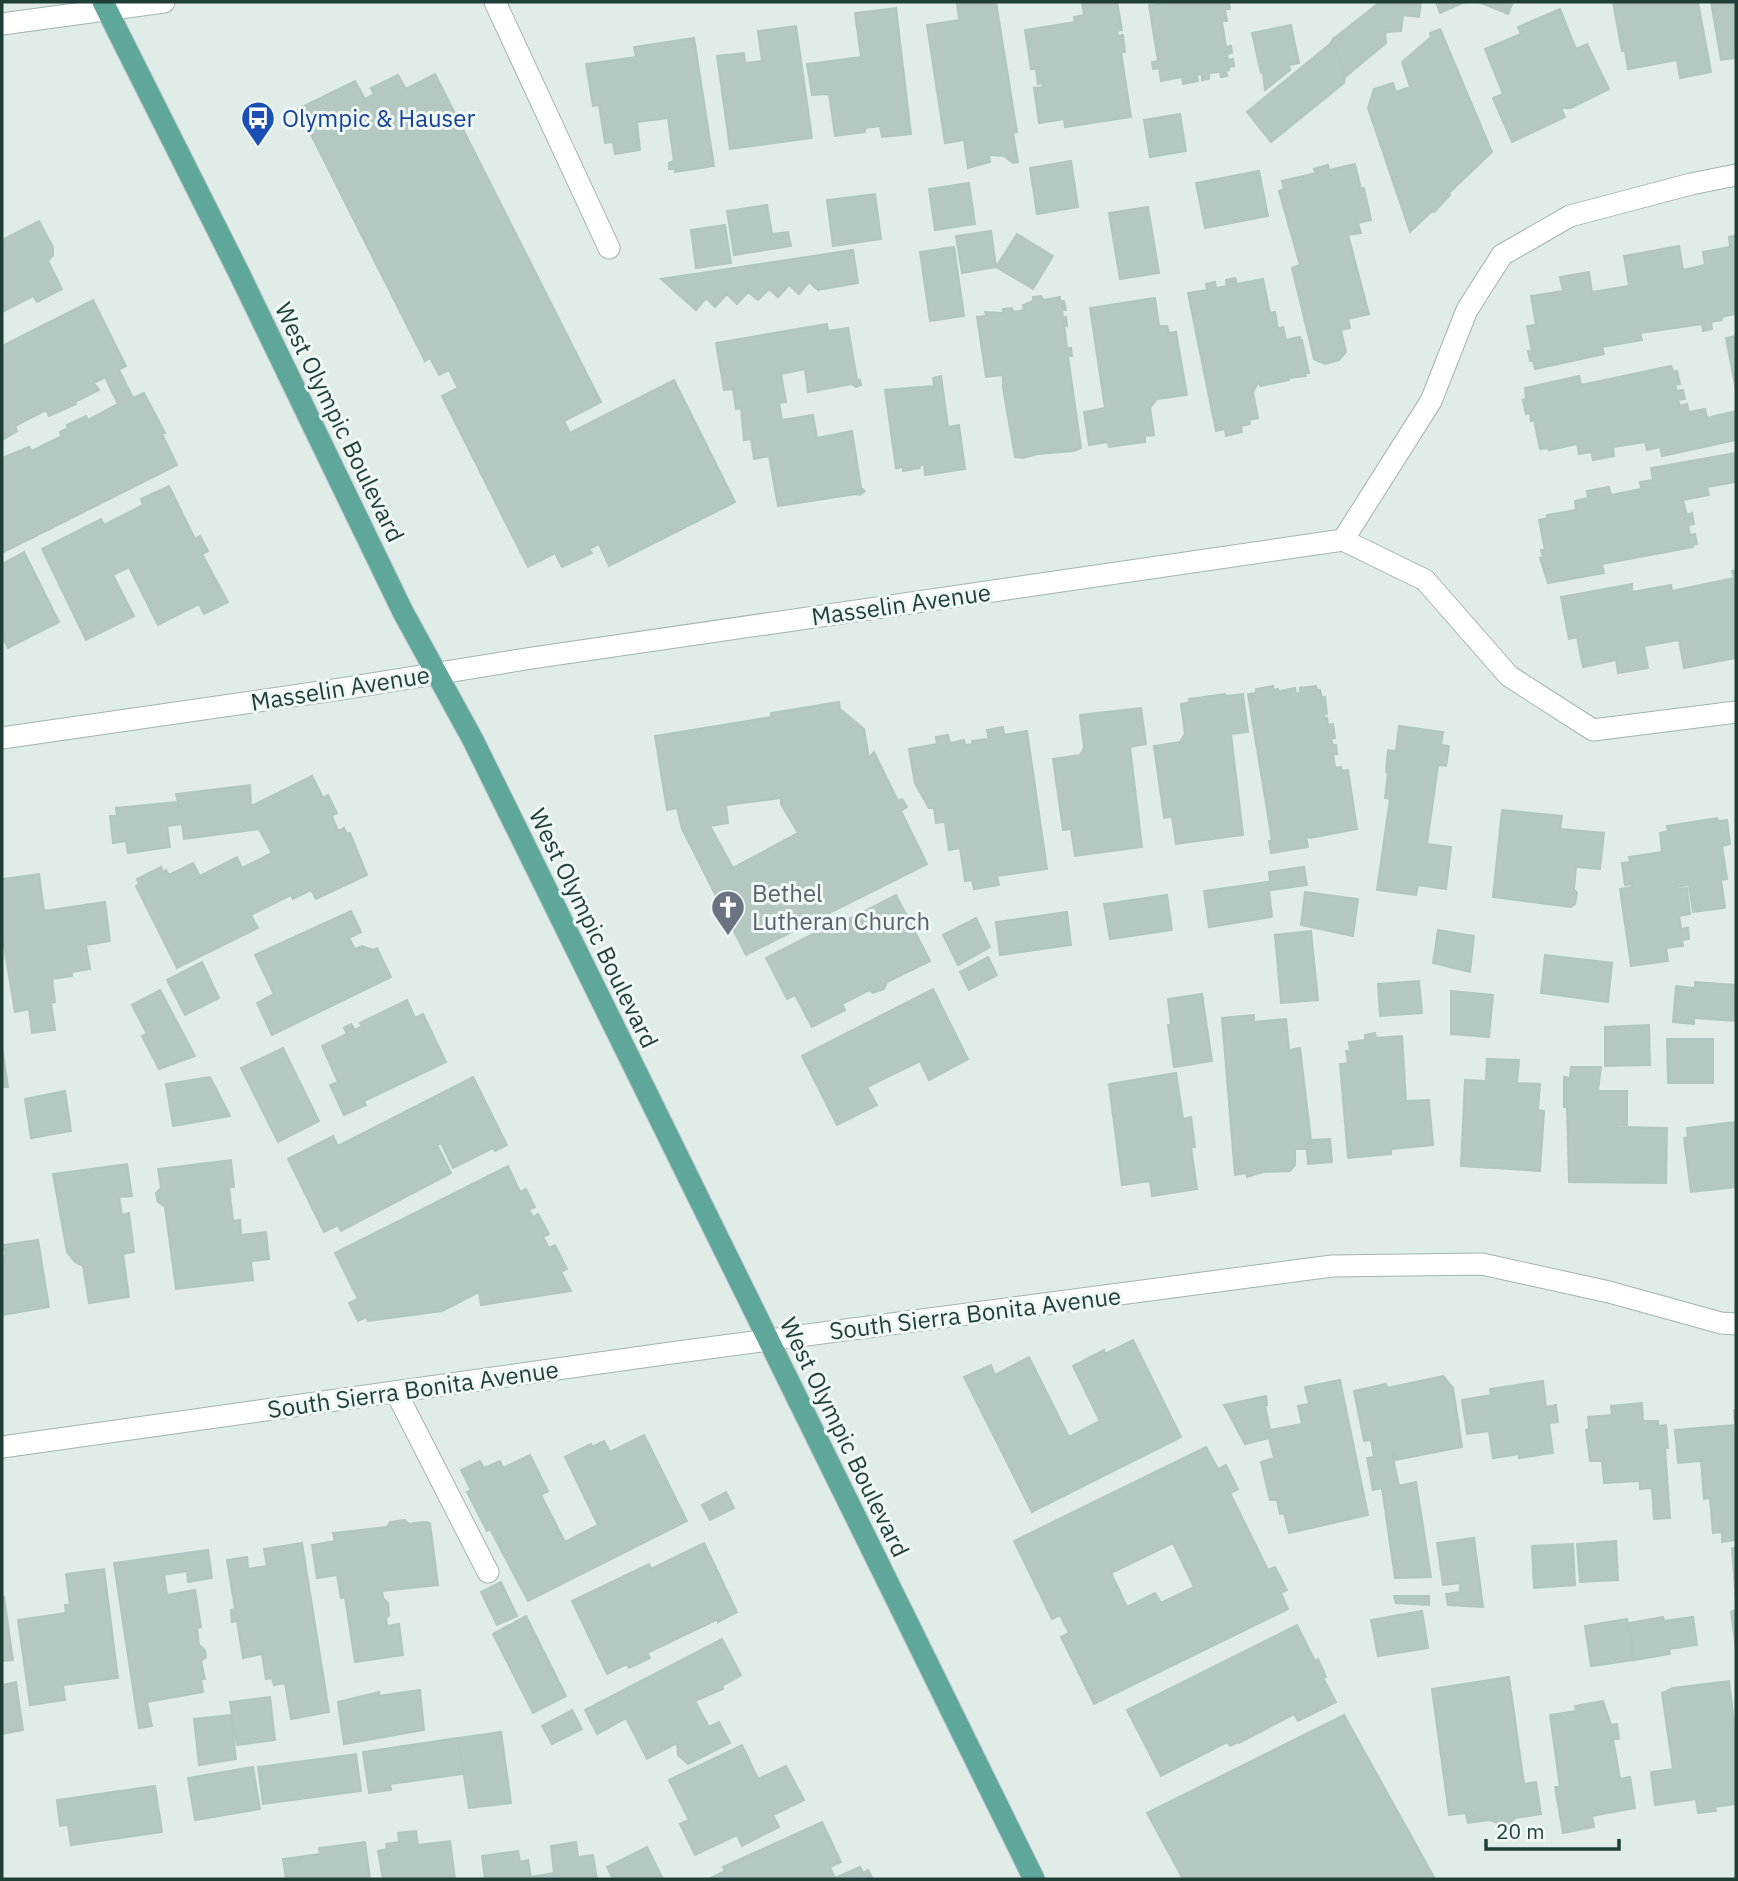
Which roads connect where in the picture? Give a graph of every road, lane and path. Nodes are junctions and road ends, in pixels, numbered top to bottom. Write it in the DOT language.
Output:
graph roads {
  1 [pos="164,2"];
  2 [pos="495,2"];
  3 [pos="105,6"];
  4 [pos="2,24"];
  5 [pos="1736,175"];
  6 [pos="609,248"];
  7 [pos="1343,540"];
  8 [pos="435,673"];
  9 [pos="1736,712"];
  10 [pos="2,738"];
  11 [pos="1736,1324"];
  12 [pos="768,1340"];
  13 [pos="396,1392"];
  14 [pos="2,1447"];
  15 [pos="488,1572"];
  16 [pos="1034,1879"];
  1 -- 3 [label="street"];
  2 -- 6 [label="street"];
  3 -- 4 [label="street"];
  3 -- 8 [label="main road, West Olympic Boulevard"];
  5 -- 7 [label="street"];
  7 -- 8 [label="street, Masselin Avenue"];
  7 -- 9 [label="street"];
  8 -- 10 [label="street, Masselin Avenue"];
  8 -- 12 [label="main road, West Olympic Boulevard"];
  11 -- 12 [label="street, South Sierra Bonita Avenue"];
  12 -- 13 [label="street, South Sierra Bonita Avenue"];
  12 -- 16 [label="main road, West Olympic Boulevard"];
  13 -- 14 [label="street, South Sierra Bonita Avenue"];
  13 -- 15 [label="street"];
}
